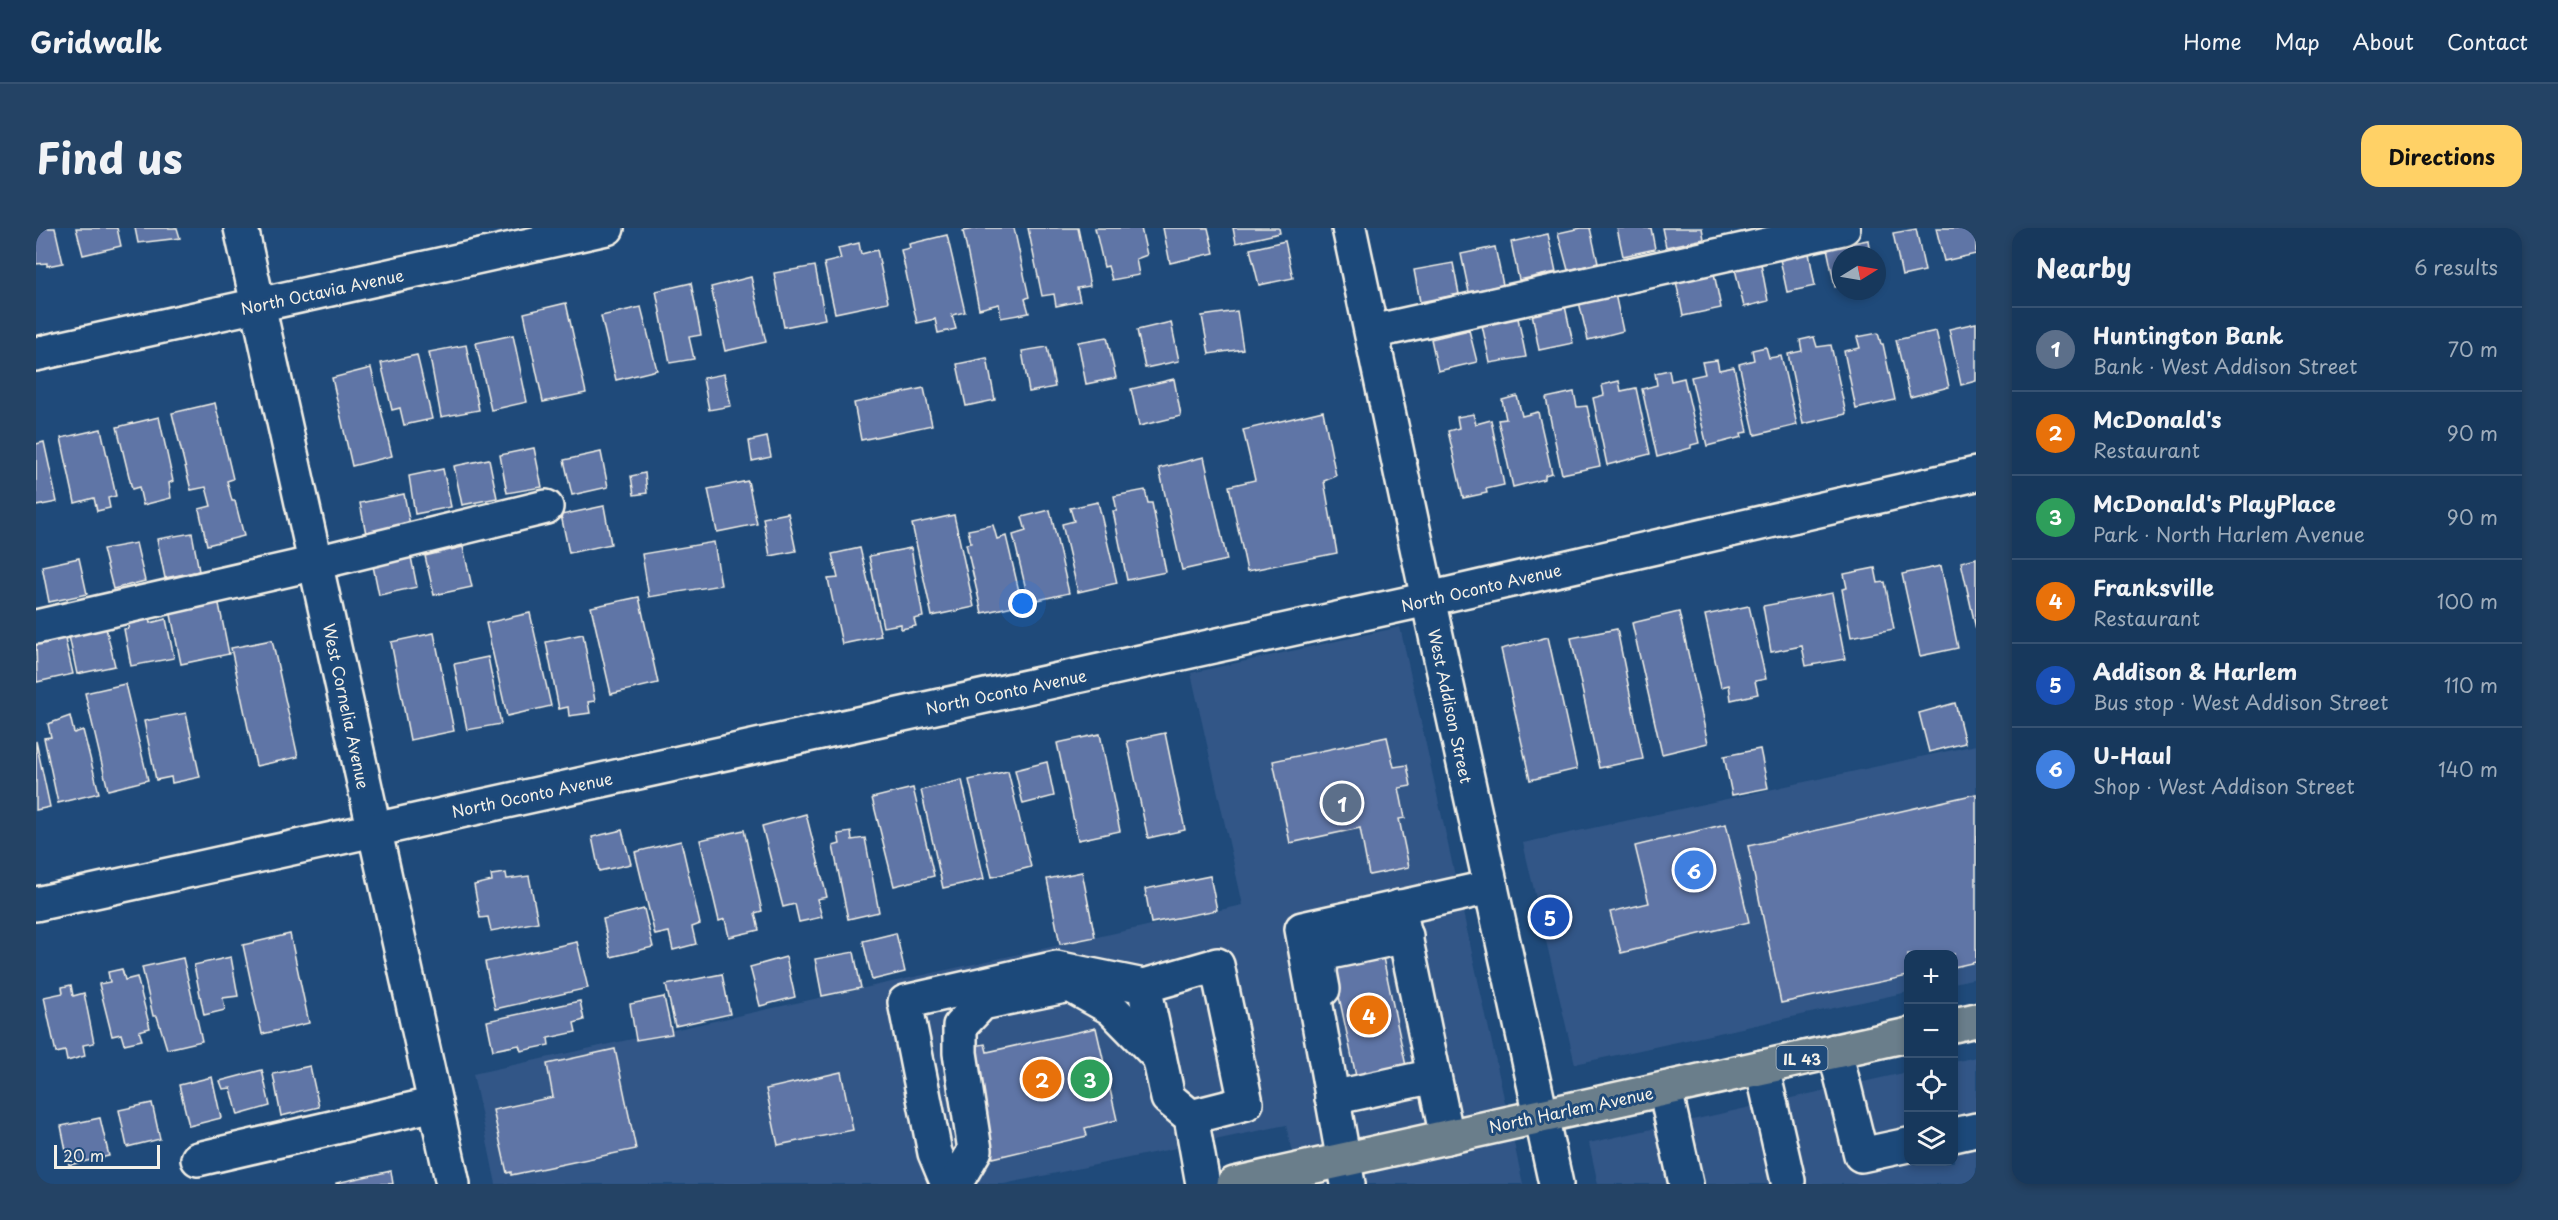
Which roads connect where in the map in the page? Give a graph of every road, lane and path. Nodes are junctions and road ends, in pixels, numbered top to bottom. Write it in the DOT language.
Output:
graph roads {
  1 [pos="241,228"];
  2 [pos="607,228"];
  3 [pos="1349,228"];
  4 [pos="1843,228"];
  5 [pos="258,305"];
  6 [pos="1372,332"];
  7 [pos="36,354"];
  8 [pos="1976,474"];
  9 [pos="546,507"];
  10 [pos="316,563"];
  11 [pos="1428,599"];
  12 [pos="36,627"];
  13 [pos="374,829"];
  14 [pos="1491,887"];
  15 [pos="36,904"];
  16 [pos="1402,922"];
  17 [pos="1144,986"];
  18 [pos="1976,1020"];
  19 [pos="1958,1024"];
  20 [pos="1904,1036"];
  21 [pos="1835,1051"];
  22 [pos="1159,1057"];
  23 [pos="1762,1067"];
  24 [pos="1434,1076"];
  25 [pos="1665,1089"];
  26 [pos="1332,1098"];
  27 [pos="435,1104"];
  28 [pos="1540,1116"];
  29 [pos="1191,1117"];
  30 [pos="1976,1130"];
  31 [pos="1958,1134"];
  32 [pos="1447,1137"];
  33 [pos="1904,1146"];
  34 [pos="198,1159"];
  35 [pos="1345,1172"];
  36 [pos="1281,1179"];
  37 [pos="1788,1183"];
  38 [pos="453,1184"];
  39 [pos="948,1184"];
  40 [pos="955,1184"];
  41 [pos="1203,1184"];
  42 [pos="1234,1184"];
  43 [pos="1556,1184"];
  44 [pos="1686,1184"];
  1 -- 5 [label="street, West Cornelia Avenue"];
  2 -- 5 [label="street, North Octavia Avenue"];
  3 -- 6 [label="street, West Addison Street"];
  4 -- 6 [label="street"];
  5 -- 7 [label="street, North Octavia Avenue"];
  5 -- 10 [label="street, West Cornelia Avenue"];
  6 -- 11 [label="street, West Addison Street"];
  8 -- 11 [label="street, North Oconto Avenue"];
  9 -- 10 [label="street"];
  10 -- 12 [label="street"];
  10 -- 13 [label="street, West Cornelia Avenue"];
  11 -- 13 [label="street, North Oconto Avenue"];
  11 -- 14 [label="street, West Addison Street"];
  13 -- 15 [label="street, North Oconto Avenue"];
  13 -- 27 [label="street, West Cornelia Avenue"];
  14 -- 16 [label="street"];
  14 -- 28 [label="street, West Addison Street"];
  16 -- 24 [label="street"];
  16 -- 26 [label="street"];
  17 -- 22 [label="street"];
  17 -- 29 [label="street"];
  17 -- 39 [label="street"];
  18 -- 19 [label="main road"];
  20 -- 21 [label="main road, North Harlem Avenue / IL 43"];
  21 -- 23 [label="main road, North Harlem Avenue / IL 43"];
  21 -- 33 [label="street"];
  22 -- 29 [label="street"];
  22 -- 40 [label="street"];
  23 -- 25 [label="main road, North Harlem Avenue / IL 43"];
  23 -- 37 [label="street"];
  24 -- 26 [label="street"];
  24 -- 32 [label="street"];
  25 -- 28 [label="main road, North Harlem Avenue / IL 43"];
  25 -- 44 [label="street"];
  26 -- 35 [label="street"];
  27 -- 34 [label="street"];
  27 -- 38 [label="street, West Cornelia Avenue"];
  28 -- 32 [label="main road, North Harlem Avenue / IL 43"];
  28 -- 43 [label="street, West Addison Street"];
  29 -- 41 [label="street"];
  30 -- 31 [label="street"];
  32 -- 35 [label="main road, North Harlem Avenue / IL 43"];
  35 -- 36 [label="main road, North Harlem Avenue / IL 43"];
  36 -- 42 [label="main road, North Harlem Avenue / IL 43"];
}
